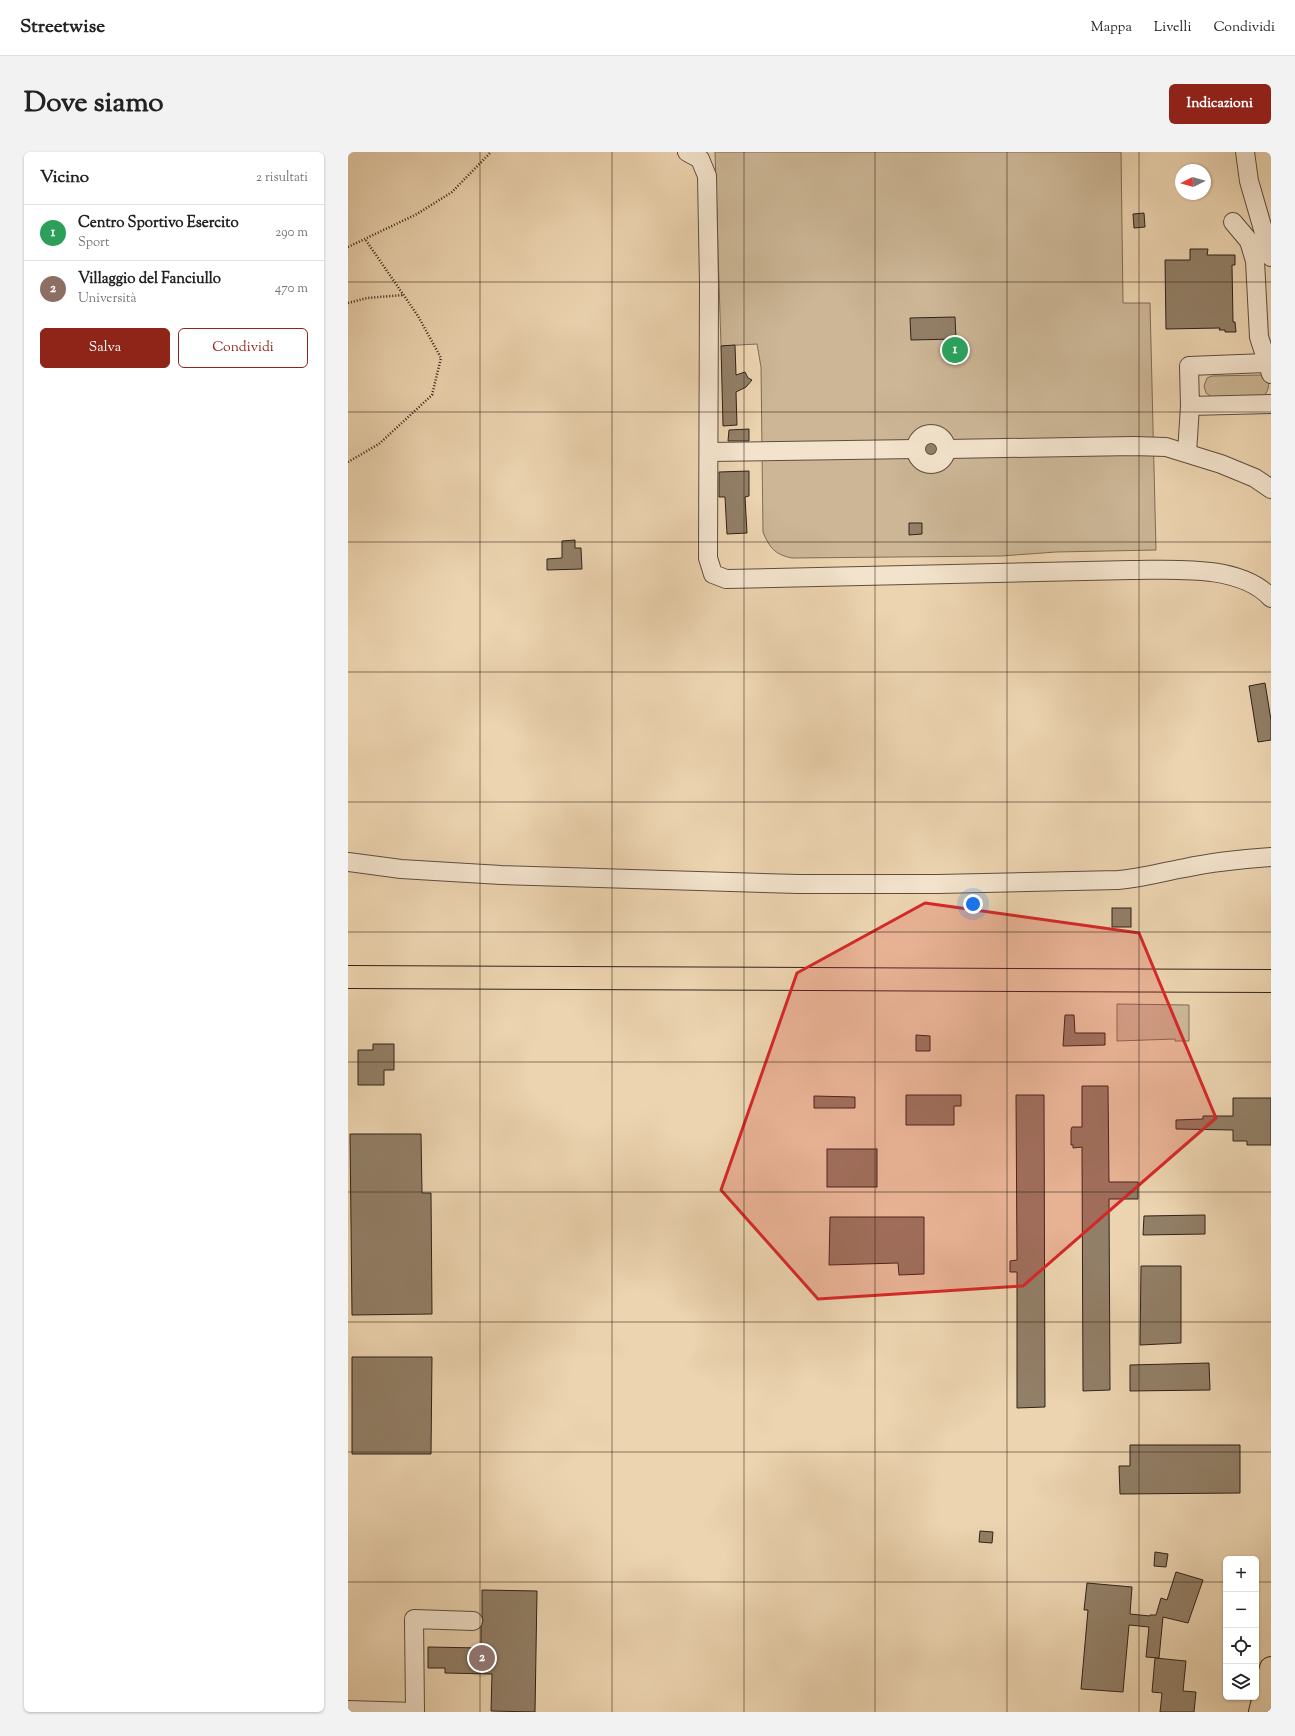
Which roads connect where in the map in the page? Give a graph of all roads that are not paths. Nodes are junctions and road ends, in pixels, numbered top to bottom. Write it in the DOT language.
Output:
graph roads {
  1 [pos="687,152"];
  2 [pos="1245,152"];
  3 [pos="1233,222"];
  4 [pos="1271,257"];
  5 [pos="1269,369"];
  6 [pos="1271,404"];
  7 [pos="1190,406"];
  8 [pos="709,452"];
  9 [pos="1187,453"];
  10 [pos="1271,489"];
  11 [pos="1271,598"];
  12 [pos="1271,857"];
  13 [pos="348,862"];
  14 [pos="348,977"];
  15 [pos="1271,981"];
  16 [pos="472,1621"];
  17 [pos="1271,1668"];
  18 [pos="348,1710"];
  19 [pos="415,1712"];
  20 [pos="1260,1712"];
  1 -- 8 [label="street"];
  2 -- 4 [label="street"];
  3 -- 5 [label="street"];
  5 -- 7 [label="street"];
  6 -- 7 [label="street"];
  7 -- 9 [label="street"];
  8 -- 9 [label="street"];
  8 -- 11 [label="street"];
  9 -- 10 [label="street"];
  12 -- 13 [label="street"];
  14 -- 15 [label="main road"];
  16 -- 19 [label="street"];
  17 -- 20 [label="main road"];
  18 -- 19 [label="street"];
}
